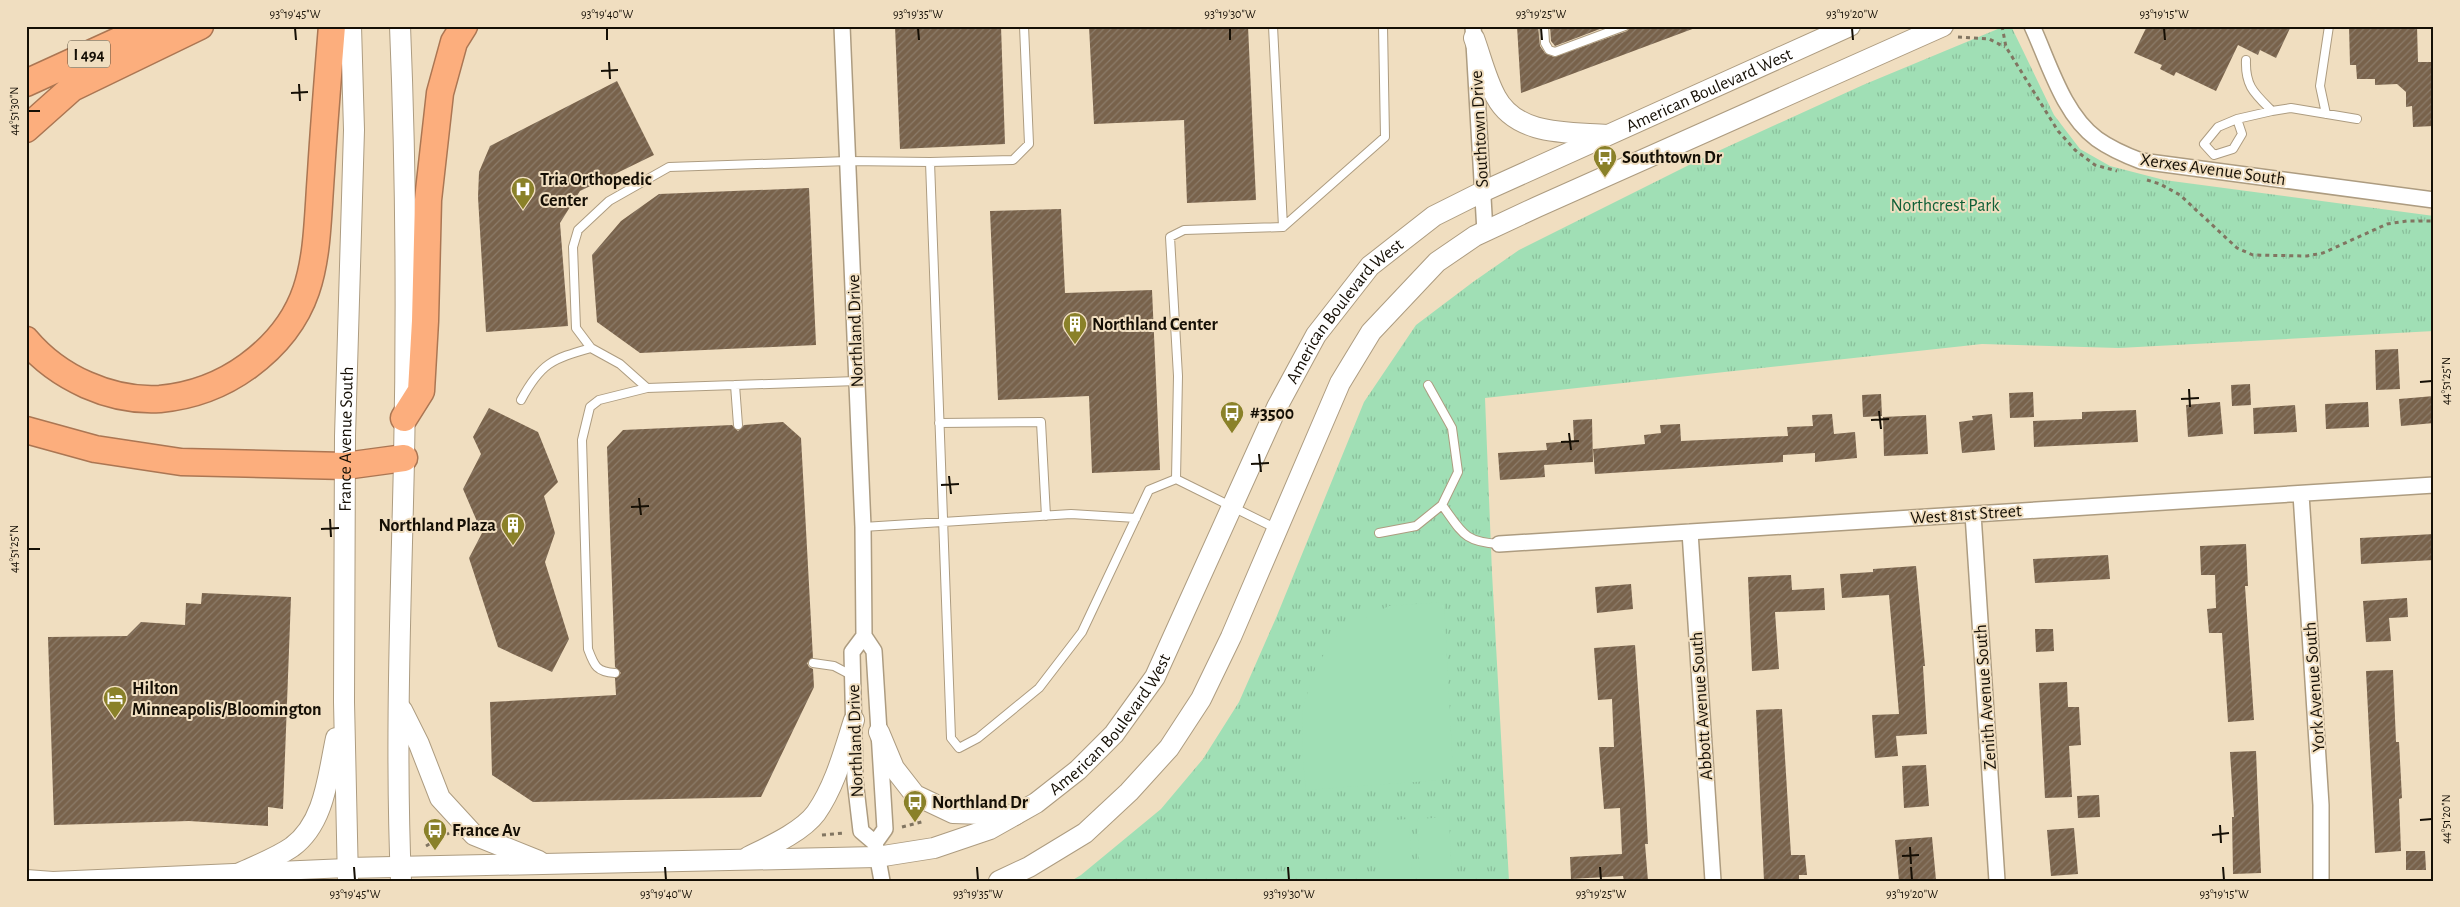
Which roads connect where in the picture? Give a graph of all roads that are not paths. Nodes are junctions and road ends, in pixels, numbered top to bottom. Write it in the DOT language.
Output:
graph roads {
  1 [pos="151,26"];
  2 [pos="200,26"];
  3 [pos="332,26"];
  4 [pos="351,26"];
  5 [pos="400,26"];
  6 [pos="464,26"];
  7 [pos="842,26"];
  8 [pos="1024,26"];
  9 [pos="1273,26"];
  10 [pos="1383,26"];
  11 [pos="1544,26"];
  12 [pos="1625,26"];
  13 [pos="1850,26"];
  14 [pos="2032,26"];
  15 [pos="2329,26"];
  16 [pos="1946,31"];
  17 [pos="1474,32"];
  18 [pos="2246,60"];
  19 [pos="26,83"];
  20 [pos="2272,111"];
  21 [pos="2326,114"];
  22 [pos="2237,119"];
  23 [pos="2357,119"];
  24 [pos="26,129"];
  25 [pos="1609,135"];
  26 [pos="2214,155"];
  27 [pos="848,161"];
  28 [pos="930,162"];
  29 [pos="2210,170"];
  30 [pos="1482,192"];
  31 [pos="2434,200"];
  32 [pos="1282,227"];
  33 [pos="1485,232"];
  34 [pos="26,340"];
  35 [pos="591,348"];
  36 [pos="857,380"];
  37 [pos="735,385"];
  38 [pos="1428,385"];
  39 [pos="647,388"];
  40 [pos="521,400"];
  41 [pos="404,418"];
  42 [pos="939,423"];
  43 [pos="738,425"];
  44 [pos="26,430"];
  45 [pos="404,458"];
  46 [pos="345,466"];
  47 [pos="1176,479"];
  48 [pos="2434,485"];
  49 [pos="2301,494"];
  50 [pos="1233,505"];
  51 [pos="1442,505"];
  52 [pos="1973,514"];
  53 [pos="1046,516"];
  54 [pos="1136,518"];
  55 [pos="942,523"];
  56 [pos="863,527"];
  57 [pos="1277,529"];
  58 [pos="1690,532"];
  59 [pos="1379,533"];
  60 [pos="1499,544"];
  61 [pos="864,636"];
  62 [pos="813,663"];
  63 [pos="615,673"];
  64 [pos="853,676"];
  65 [pos="344,702"];
  66 [pos="399,704"];
  67 [pos="854,720"];
  68 [pos="879,732"];
  69 [pos="1016,815"];
  70 [pos="876,850"];
  71 [pos="741,860"];
  72 [pos="548,865"];
  73 [pos="240,873"];
  74 [pos="401,874"];
  75 [pos="348,875"];
  76 [pos="26,879"];
  77 [pos="882,881"];
  78 [pos="999,881"];
  79 [pos="1713,881"];
  80 [pos="1997,881"];
  81 [pos="2320,881"];
  1 -- 19 [label="highway, I 494"];
  2 -- 24 [label="highway"];
  3 -- 34 [label="highway"];
  4 -- 46 [label="main road, France Avenue South"];
  5 -- 41 [label="main road"];
  6 -- 41 [label="highway"];
  7 -- 27 [label="street, Northland Drive"];
  8 -- 28 [label="lane"];
  9 -- 32 [label="lane"];
  10 -- 32 [label="lane"];
  11 -- 12 [label="lane"];
  13 -- 25 [label="main road, American Boulevard West"];
  14 -- 29 [label="street, Xerxes Avenue South"];
  15 -- 21 [label="lane"];
  16 -- 33 [label="main road, American Boulevard West"];
  17 -- 25 [label="main road"];
  17 -- 30 [label="street, Southtown Drive"];
  18 -- 20 [label="lane"];
  20 -- 21 [label="lane"];
  20 -- 22 [label="lane"];
  21 -- 23 [label="lane"];
  22 -- 26 [label="lane"];
  22 -- 26 [label="lane"];
  25 -- 30 [label="main road, American Boulevard West"];
  26 -- 29 [label="lane"];
  27 -- 28 [label="lane"];
  27 -- 35 [label="lane"];
  27 -- 36 [label="street, Northland Drive"];
  28 -- 42 [label="lane"];
  29 -- 31 [label="street, Xerxes Avenue South"];
  30 -- 33 [label="street, Southtown Drive"];
  30 -- 50 [label="main road, American Boulevard West"];
  32 -- 47 [label="lane"];
  33 -- 57 [label="main road, American Boulevard West"];
  35 -- 39 [label="lane"];
  35 -- 40 [label="lane"];
  36 -- 37 [label="lane"];
  36 -- 56 [label="street, Northland Drive"];
  37 -- 39 [label="lane"];
  37 -- 43 [label="lane"];
  38 -- 51 [label="lane"];
  39 -- 63 [label="lane"];
  41 -- 45 [label="main road"];
  42 -- 53 [label="lane"];
  42 -- 55 [label="lane"];
  44 -- 46 [label="highway"];
  45 -- 46 [label="highway"];
  45 -- 66 [label="main road"];
  46 -- 65 [label="main road, France Avenue South"];
  47 -- 50 [label="lane"];
  47 -- 54 [label="lane"];
  48 -- 49 [label="street, West 81st Street"];
  49 -- 52 [label="street, West 81st Street"];
  49 -- 81 [label="street, York Avenue South"];
  50 -- 57 [label="lane"];
  50 -- 69 [label="main road, American Boulevard West"];
  51 -- 59 [label="lane"];
  51 -- 60 [label="lane"];
  52 -- 58 [label="street, West 81st Street"];
  52 -- 80 [label="street, Zenith Avenue South"];
  53 -- 54 [label="lane"];
  53 -- 55 [label="lane"];
  54 -- 55 [label="lane"];
  55 -- 56 [label="lane"];
  56 -- 61 [label="street, Northland Drive"];
  57 -- 78 [label="main road, American Boulevard West"];
  58 -- 60 [label="street, West 81st Street"];
  58 -- 79 [label="street, Abbott Avenue South"];
  61 -- 64 [label="street, Northland Drive"];
  61 -- 68 [label="street, Northland Drive"];
  62 -- 64 [label="lane"];
  64 -- 67 [label="street, Northland Drive"];
  65 -- 73 [label="main road"];
  65 -- 75 [label="main road, France Avenue South"];
  66 -- 72 [label="main road"];
  66 -- 74 [label="main road"];
  67 -- 70 [label="street, Northland Drive"];
  67 -- 71 [label="main road"];
  68 -- 69 [label="main road"];
  68 -- 70 [label="street, Northland Drive"];
  69 -- 70 [label="main road, American Boulevard West"];
  70 -- 71 [label="main road, American Boulevard West"];
  70 -- 77 [label="street"];
  71 -- 72 [label="main road, American Boulevard West"];
  72 -- 74 [label="main road, American Boulevard West"];
  73 -- 75 [label="street, American Boulevard West"];
  73 -- 76 [label="street, American Boulevard West"];
  74 -- 75 [label="main road, American Boulevard West"];
}
